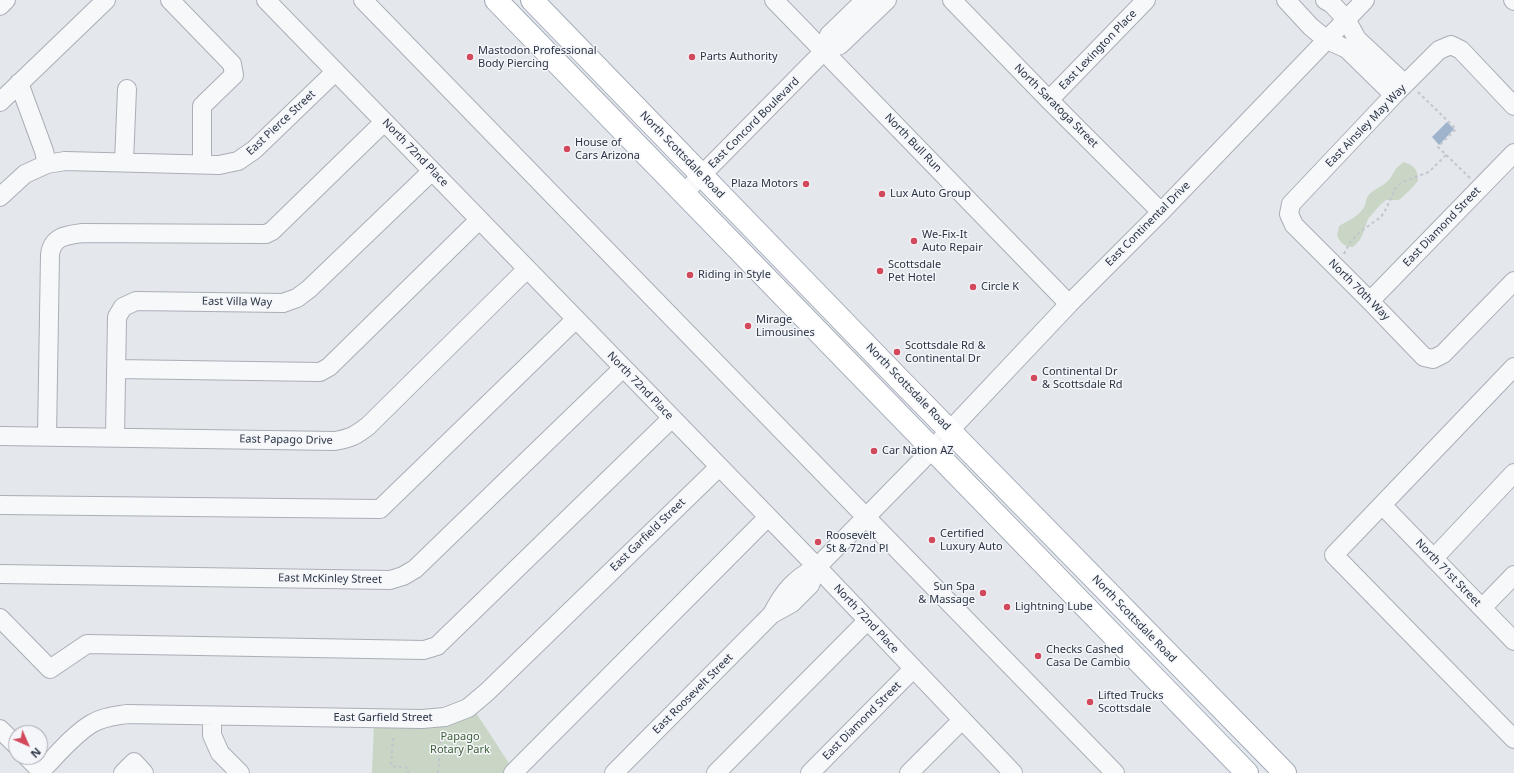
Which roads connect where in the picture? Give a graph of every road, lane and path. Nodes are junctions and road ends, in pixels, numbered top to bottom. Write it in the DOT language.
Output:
graph roads {
  1 [pos="6,0"];
  2 [pos="106,0"];
  3 [pos="170,0"];
  4 [pos="266,0"];
  5 [pos="363,0"];
  6 [pos="496,0"];
  7 [pos="532,0"];
  8 [pos="774,0"];
  9 [pos="865,0"];
  10 [pos="887,0"];
  11 [pos="952,0"];
  12 [pos="1146,0"];
  13 [pos="1286,0"];
  14 [pos="1325,0"];
  15 [pos="1365,0"];
  16 [pos="0,6"];
  17 [pos="1346,19"];
  18 [pos="1327,40"];
  19 [pos="824,52"];
  20 [pos="1378,69"];
  21 [pos="335,72"];
  22 [pos="19,83"];
  23 [pos="127,89"];
  24 [pos="1405,90"];
  25 [pos="1049,100"];
  26 [pos="0,102"];
  27 [pos="1514,106"];
  28 [pos="384,122"];
  29 [pos="1514,153"];
  30 [pos="1446,155"];
  31 [pos="124,162"];
  32 [pos="47,164"];
  33 [pos="202,164"];
  34 [pos="432,171"];
  35 [pos="701,176"];
  36 [pos="1474,182"];
  37 [pos="683,194"];
  38 [pos="0,197"];
  39 [pos="1161,212"];
  40 [pos="1289,214"];
  41 [pos="479,220"];
  42 [pos="1341,259"];
  43 [pos="527,269"];
  44 [pos="1514,281"];
  45 [pos="1370,301"];
  46 [pos="1069,304"];
  47 [pos="576,319"];
  48 [pos="1514,367"];
  49 [pos="623,368"];
  50 [pos="116,369"];
  51 [pos="672,418"];
  52 [pos="950,431"];
  53 [pos="0,436"];
  54 [pos="47,436"];
  55 [pos="115,437"];
  56 [pos="932,450"];
  57 [pos="719,467"];
  58 [pos="1514,473"];
  59 [pos="0,504"];
  60 [pos="1382,505"];
  61 [pos="768,517"];
  62 [pos="866,517"];
  63 [pos="1434,558"];
  64 [pos="817,567"];
  65 [pos="0,574"];
  66 [pos="1514,575"];
  67 [pos="1482,608"];
  68 [pos="0,618"];
  69 [pos="867,621"];
  70 [pos="1514,641"];
  71 [pos="913,669"];
  72 [pos="212,716"];
  73 [pos="962,720"];
  74 [pos="0,729"];
  75 [pos="8,738"];
  76 [pos="393,738"];
  77 [pos="440,738"];
  78 [pos="1514,739"];
  79 [pos="42,772"];
  80 [pos="1009,772"];
  81 [pos="123,773"];
  82 [pos="144,773"];
  83 [pos="240,773"];
  84 [pos="408,773"];
  85 [pos="438,773"];
  86 [pos="513,773"];
  87 [pos="614,773"];
  88 [pos="716,773"];
  89 [pos="810,773"];
  90 [pos="909,773"];
  91 [pos="1115,773"];
  92 [pos="1246,773"];
  93 [pos="1285,773"];
  1 -- 16 [label="street"];
  2 -- 22 [label="street"];
  3 -- 33 [label="street"];
  4 -- 21 [label="street, North 72nd Place"];
  5 -- 62 [label="street"];
  6 -- 37 [label="main road"];
  7 -- 35 [label="main road, North Scottsdale Road"];
  8 -- 19 [label="street, North Bull Run"];
  9 -- 19 [label="street, East Concord Boulevard"];
  10 -- 19 [label="street, East Concord Boulevard"];
  11 -- 25 [label="street, North Saratoga Street"];
  12 -- 25 [label="street, East Lexington Place"];
  13 -- 18 [label="street"];
  14 -- 17 [label="street"];
  15 -- 17 [label="street, East Continental Drive"];
  17 -- 18 [label="street, East Continental Drive"];
  17 -- 20 [label="street"];
  18 -- 20 [label="street"];
  18 -- 39 [label="street, East Continental Drive"];
  19 -- 35 [label="street, East Concord Boulevard"];
  19 -- 46 [label="street, North Bull Run"];
  20 -- 24 [label="street"];
  21 -- 28 [label="street, North 72nd Place"];
  21 -- 33 [label="street, East Pierce Street"];
  22 -- 26 [label="street"];
  22 -- 32 [label="street"];
  23 -- 31 [label="street"];
  24 -- 27 [label="street, East Ainsley May Way"];
  24 -- 30 [label="path"];
  24 -- 40 [label="street, East Ainsley May Way"];
  25 -- 39 [label="street, North Saratoga Street"];
  28 -- 34 [label="street, North 72nd Place"];
  28 -- 54 [label="street"];
  29 -- 45 [label="street, East Diamond Street"];
  30 -- 36 [label="path"];
  30 -- 42 [label="path"];
  31 -- 32 [label="street, East Pierce Street"];
  31 -- 33 [label="street, East Pierce Street"];
  32 -- 38 [label="street, East Pierce Street"];
  34 -- 41 [label="street, North 72nd Place"];
  34 -- 50 [label="street, East Villa Way"];
  35 -- 37 [label="street, East Concord Boulevard"];
  35 -- 52 [label="main road, North Scottsdale Road"];
  37 -- 56 [label="main road"];
  39 -- 46 [label="street, East Continental Drive"];
  40 -- 45 [label="street, North 70th Way"];
  41 -- 43 [label="street, North 72nd Place"];
  41 -- 50 [label="street"];
  43 -- 47 [label="street, North 72nd Place"];
  43 -- 55 [label="street, East Papago Drive"];
  44 -- 45 [label="street, North 70th Way"];
  46 -- 52 [label="street, East Continental Drive"];
  47 -- 49 [label="street, North 72nd Place"];
  47 -- 59 [label="street"];
  48 -- 60 [label="street"];
  49 -- 51 [label="street, North 72nd Place"];
  49 -- 65 [label="street, East McKinley Street"];
  50 -- 55 [label="street, East Villa Way"];
  51 -- 57 [label="street, North 72nd Place"];
  51 -- 68 [label="street"];
  52 -- 56 [label="street, East Continental Drive"];
  52 -- 93 [label="main road, North Scottsdale Road"];
  53 -- 54 [label="street, East Papago Drive"];
  54 -- 55 [label="street, East Papago Drive"];
  56 -- 62 [label="street, East Roosevelt Street"];
  56 -- 92 [label="main road"];
  57 -- 61 [label="street, North 72nd Place"];
  57 -- 72 [label="street, East Garfield Street"];
  58 -- 63 [label="street"];
  60 -- 63 [label="street, North 71st Street"];
  60 -- 78 [label="street"];
  61 -- 64 [label="street, North 72nd Place"];
  61 -- 86 [label="street"];
  62 -- 64 [label="street, East Roosevelt Street"];
  62 -- 91 [label="street"];
  63 -- 67 [label="street, North 71st Street"];
  64 -- 69 [label="street, North 72nd Place"];
  64 -- 87 [label="street, East Roosevelt Street"];
  66 -- 67 [label="street"];
  67 -- 70 [label="street, North 71st Street"];
  69 -- 71 [label="street, North 72nd Place"];
  69 -- 88 [label="street"];
  71 -- 73 [label="street, North 72nd Place"];
  71 -- 89 [label="street, East Diamond Street"];
  72 -- 79 [label="street, East Garfield Street"];
  72 -- 83 [label="street"];
  73 -- 80 [label="street, North 72nd Place"];
  73 -- 90 [label="street"];
  74 -- 75 [label="street"];
  76 -- 84 [label="path"];
  77 -- 85 [label="path"];
  81 -- 82 [label="street"];
}
